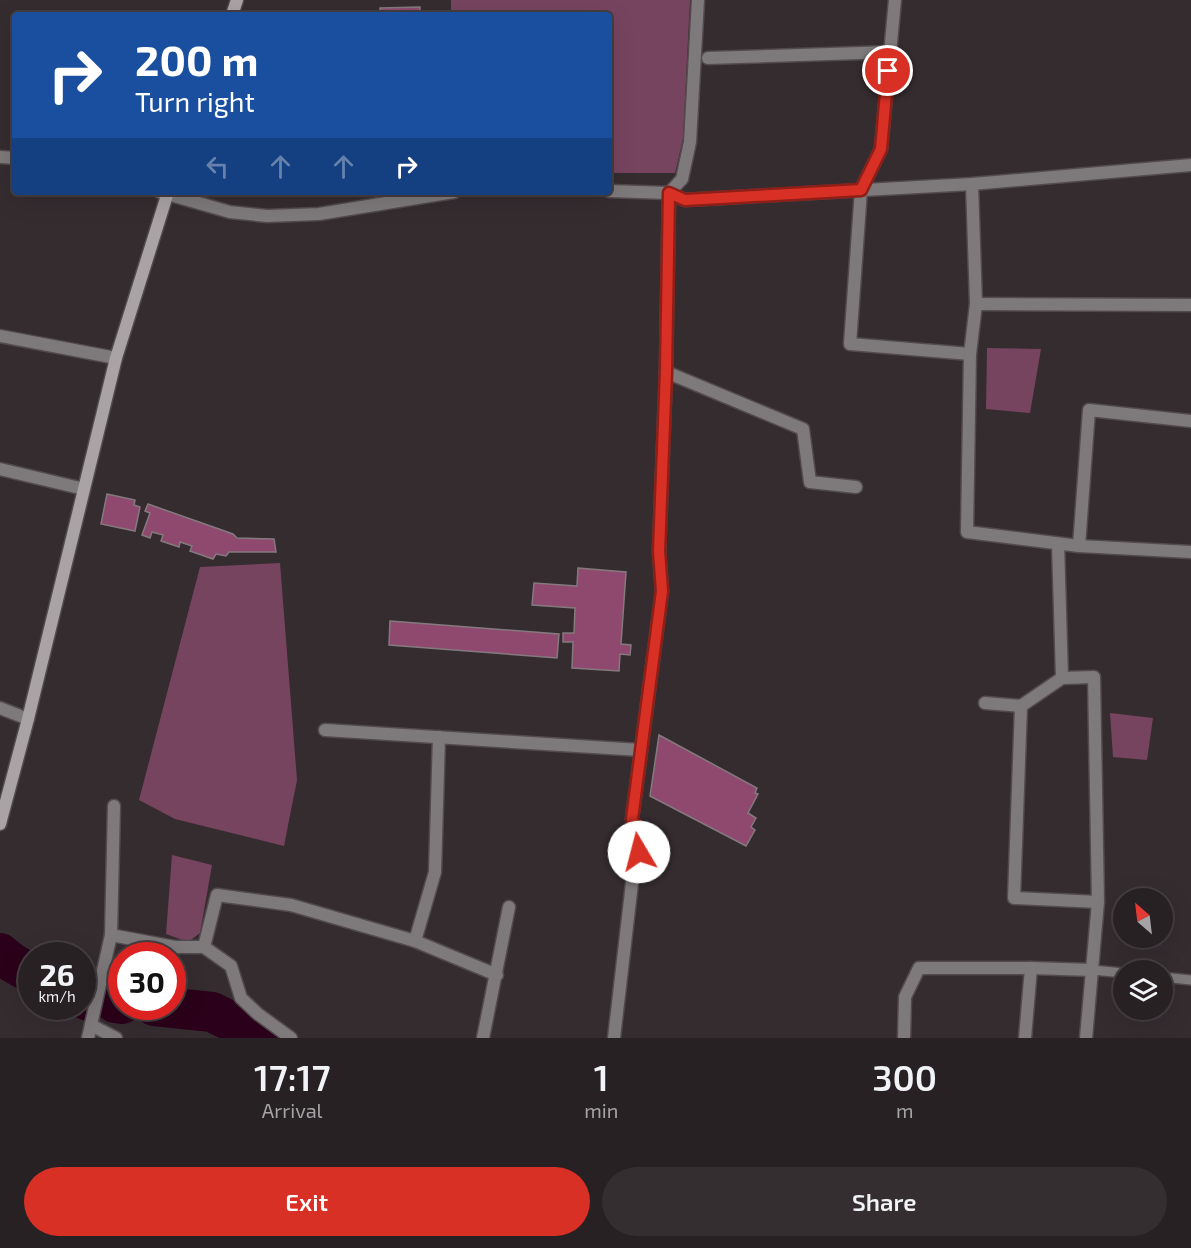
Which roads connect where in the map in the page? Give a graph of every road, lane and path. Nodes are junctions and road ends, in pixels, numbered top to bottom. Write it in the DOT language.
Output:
graph roads {
  1 [pos="698,0"];
  2 [pos="894,0"];
  3 [pos="890,52"];
  4 [pos="708,58"];
  5 [pos="1191,165"];
  6 [pos="972,184"];
  7 [pos="861,190"];
  8 [pos="612,191"];
  9 [pos="669,193"];
  10 [pos="164,195"];
  11 [pos="172,195"];
  12 [pos="436,195"];
  13 [pos="976,304"];
  14 [pos="1191,305"];
  15 [pos="0,336"];
  16 [pos="970,354"];
  17 [pos="116,358"];
  18 [pos="666,372"];
  19 [pos="1191,421"];
  20 [pos="0,469"];
  21 [pos="856,487"];
  22 [pos="84,489"];
  23 [pos="1058,544"];
  24 [pos="1078,546"];
  25 [pos="1191,552"];
  26 [pos="1062,678"];
  27 [pos="986,703"];
  28 [pos="1022,706"];
  29 [pos="0,708"];
  30 [pos="28,719"];
  31 [pos="325,730"];
  32 [pos="439,737"];
  33 [pos="640,750"];
  34 [pos="114,806"];
  35 [pos="0,824"];
  36 [pos="1098,902"];
  37 [pos="509,907"];
  38 [pos="111,934"];
  39 [pos="415,942"];
  40 [pos="204,947"];
  41 [pos="1031,968"];
  42 [pos="1092,970"];
  43 [pos="1113,972"];
  44 [pos="497,975"];
  45 [pos="1173,978"];
  46 [pos="1191,980"];
  47 [pos="91,1025"];
  48 [pos="88,1038"];
  49 [pos="116,1038"];
  50 [pos="291,1038"];
  51 [pos="483,1038"];
  52 [pos="614,1038"];
  53 [pos="904,1038"];
  54 [pos="1025,1038"];
  55 [pos="1086,1038"];
  1 -- 9 [label="street"];
  2 -- 3 [label="street"];
  3 -- 4 [label="street"];
  3 -- 7 [label="street"];
  5 -- 6 [label="street"];
  6 -- 7 [label="street"];
  6 -- 13 [label="street"];
  7 -- 9 [label="street"];
  7 -- 16 [label="street"];
  8 -- 9 [label="street"];
  9 -- 18 [label="street"];
  10 -- 17 [label="street"];
  11 -- 12 [label="street"];
  13 -- 14 [label="street"];
  13 -- 16 [label="street"];
  15 -- 17 [label="street"];
  16 -- 23 [label="street"];
  17 -- 22 [label="street"];
  18 -- 21 [label="street"];
  18 -- 33 [label="street"];
  19 -- 24 [label="street"];
  20 -- 22 [label="street"];
  22 -- 30 [label="street"];
  23 -- 24 [label="street"];
  23 -- 26 [label="street"];
  24 -- 25 [label="street"];
  26 -- 28 [label="street"];
  26 -- 36 [label="street"];
  27 -- 28 [label="street"];
  28 -- 36 [label="street"];
  29 -- 30 [label="street"];
  30 -- 35 [label="street"];
  31 -- 32 [label="street"];
  32 -- 33 [label="street"];
  32 -- 39 [label="street"];
  33 -- 52 [label="street"];
  34 -- 38 [label="street"];
  36 -- 42 [label="street"];
  37 -- 44 [label="street"];
  38 -- 40 [label="street"];
  38 -- 47 [label="street"];
  39 -- 40 [label="street"];
  39 -- 44 [label="street"];
  40 -- 50 [label="street"];
  41 -- 42 [label="street"];
  41 -- 53 [label="street"];
  41 -- 54 [label="street"];
  42 -- 43 [label="lane"];
  42 -- 55 [label="street"];
  44 -- 51 [label="street"];
  45 -- 46 [label="lane"];
  47 -- 48 [label="street"];
  47 -- 49 [label="street"];
}
